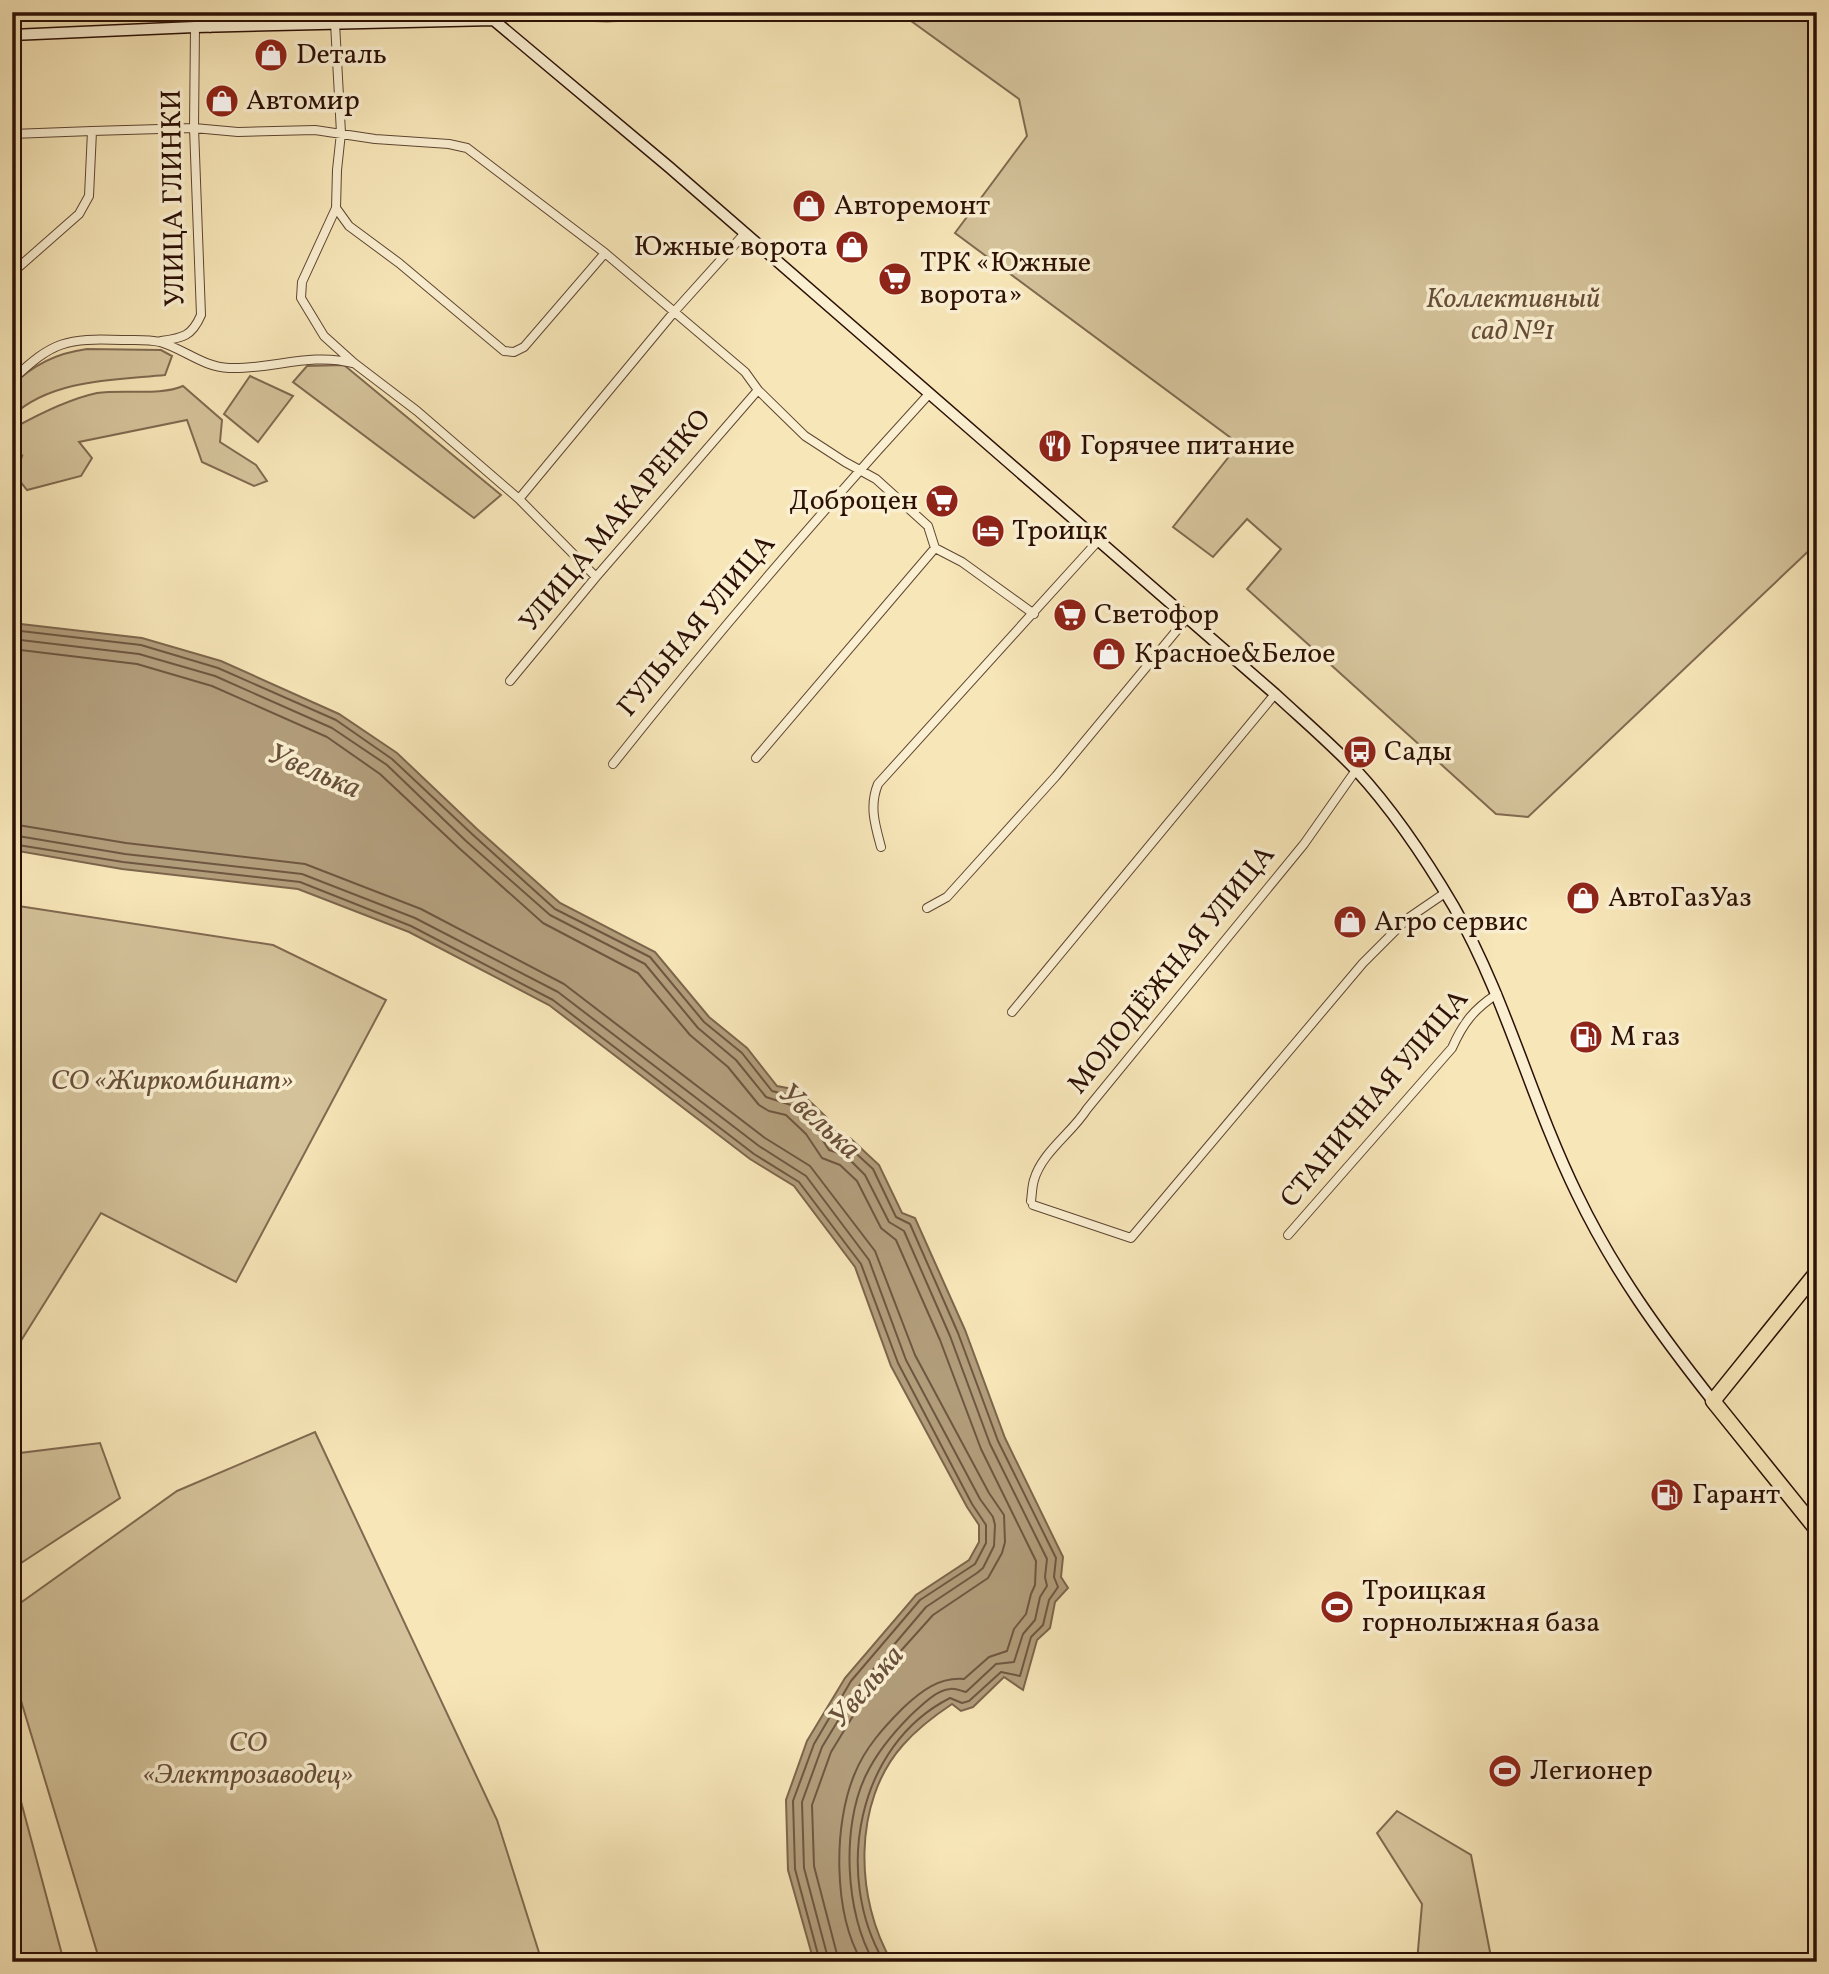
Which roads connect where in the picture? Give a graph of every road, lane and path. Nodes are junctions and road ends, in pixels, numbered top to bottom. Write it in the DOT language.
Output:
graph roads {
  1 [pos="222,12"];
  2 [pos="421,12"];
  3 [pos="484,12"];
  4 [pos="494,20"];
  5 [pos="408,21"];
  6 [pos="335,23"];
  7 [pos="195,27"];
  8 [pos="210,27"];
  9 [pos="12,35"];
  10 [pos="194,128"];
  11 [pos="92,131"];
  12 [pos="341,133"];
  13 [pos="12,134"];
  14 [pos="336,208"];
  15 [pos="745,233"];
  16 [pos="604,253"];
  17 [pos="12,273"];
  18 [pos="674,312"];
  19 [pos="159,341"];
  20 [pos="354,363"];
  21 [pos="12,380"];
  22 [pos="758,390"];
  23 [pos="929,394"];
  24 [pos="859,471"];
  25 [pos="519,499"];
  26 [pos="1098,541"];
  27 [pos="935,548"];
  28 [pos="596,577"];
  29 [pos="1034,614"];
  30 [pos="1187,618"];
  31 [pos="510,681"];
  32 [pos="1275,694"];
  33 [pos="756,758"];
  34 [pos="613,764"];
  35 [pos="1356,770"];
  36 [pos="881,847"];
  37 [pos="1445,892"];
  38 [pos="927,908"];
  39 [pos="1497,994"];
  40 [pos="1012,1012"];
  41 [pos="1288,1235"];
  42 [pos="1817,1272"];
  43 [pos="1713,1401"];
  44 [pos="1817,1530"];
  1 -- 8 [label="main road"];
  2 -- 5 [label="main road"];
  3 -- 4 [label="main road"];
  4 -- 5 [label="main road"];
  4 -- 15 [label="main road"];
  5 -- 6 [label="main road"];
  6 -- 8 [label="main road"];
  6 -- 12 [label="street"];
  7 -- 8 [label="main road"];
  7 -- 9 [label="main road"];
  7 -- 10 [label="street, УЛИЦА ГЛИНКИ"];
  10 -- 11 [label="street"];
  10 -- 12 [label="street"];
  10 -- 19 [label="street, УЛИЦА ГЛИНКИ"];
  11 -- 13 [label="street"];
  11 -- 17 [label="street"];
  12 -- 14 [label="street"];
  12 -- 16 [label="street"];
  14 -- 16 [label="street"];
  14 -- 20 [label="street"];
  15 -- 18 [label="street"];
  15 -- 23 [label="main road"];
  16 -- 18 [label="street"];
  18 -- 22 [label="street"];
  18 -- 25 [label="street"];
  19 -- 20 [label="street"];
  19 -- 21 [label="street"];
  20 -- 25 [label="street"];
  22 -- 24 [label="street"];
  22 -- 28 [label="street, УЛИЦА МАКАРЕНКО"];
  23 -- 24 [label="street, ГУЛЬНАЯ УЛИЦА"];
  23 -- 26 [label="main road"];
  24 -- 27 [label="street"];
  24 -- 34 [label="street, ГУЛЬНАЯ УЛИЦА"];
  25 -- 28 [label="street"];
  26 -- 29 [label="street"];
  26 -- 30 [label="main road"];
  27 -- 29 [label="street"];
  27 -- 33 [label="street"];
  28 -- 31 [label="street, УЛИЦА МАКАРЕНКО"];
  29 -- 36 [label="street"];
  30 -- 32 [label="main road"];
  30 -- 38 [label="street"];
  32 -- 35 [label="main road"];
  32 -- 40 [label="street"];
  35 -- 37 [label="main road"];
  35 -- 37 [label="street, МОЛОДЁЖНАЯ УЛИЦА"];
  37 -- 39 [label="main road"];
  39 -- 41 [label="street, СТАНИЧНАЯ УЛИЦА"];
  39 -- 43 [label="main road"];
  42 -- 43 [label="highway"];
  43 -- 44 [label="highway"];
}
